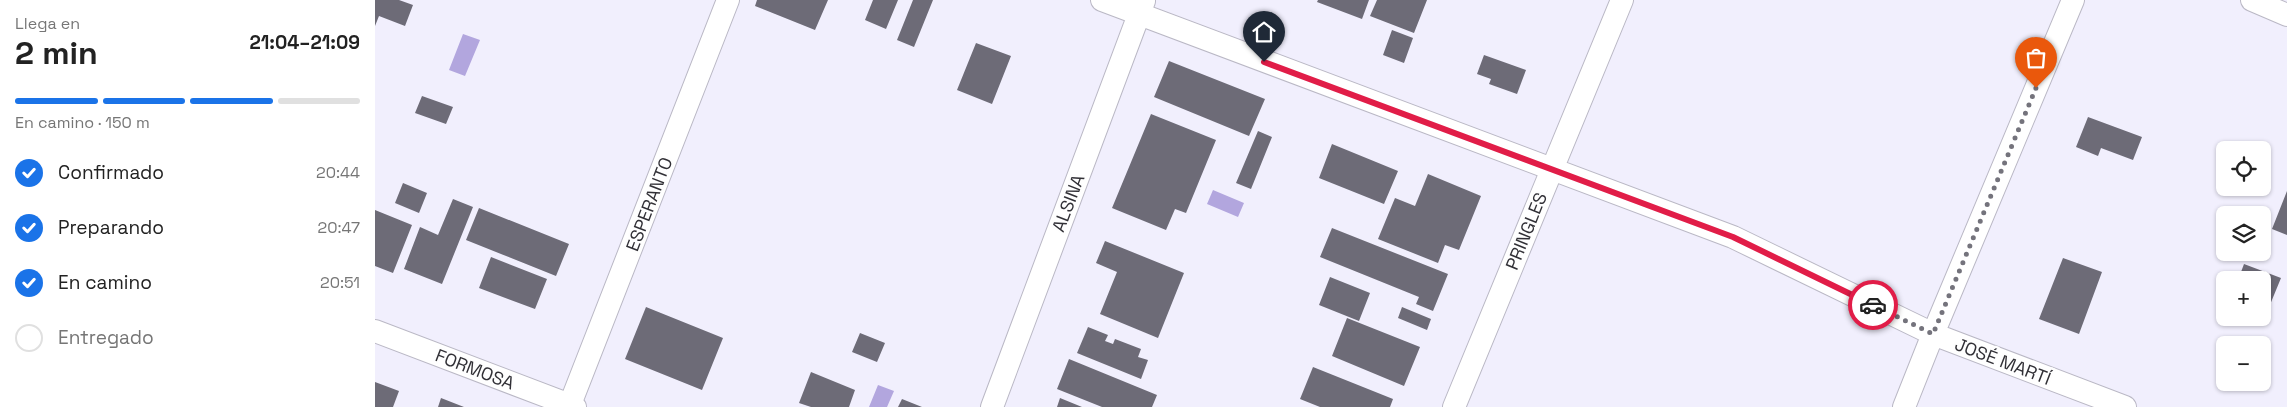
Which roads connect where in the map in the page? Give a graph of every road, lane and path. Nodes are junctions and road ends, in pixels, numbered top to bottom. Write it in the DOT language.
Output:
graph roads {
  1 [pos="728,0"];
  2 [pos="1102,0"];
  3 [pos="1622,0"];
  4 [pos="2073,0"];
  5 [pos="2252,0"];
  6 [pos="1142,7"];
  7 [pos="2287,15"];
  8 [pos="1551,170"];
  9 [pos="375,331"];
  10 [pos="1933,334"];
  11 [pos="571,406"];
  12 [pos="992,407"];
  13 [pos="1454,407"];
  14 [pos="1904,407"];
  15 [pos="2125,407"];
  1 -- 11 [label="street, ESPERANTO"];
  2 -- 6 [label="street, JOSÉ MARTÍ"];
  3 -- 8 [label="street, PRINGLES"];
  4 -- 10 [label="street"];
  5 -- 7 [label="street"];
  6 -- 8 [label="street, JOSÉ MARTÍ"];
  6 -- 12 [label="street, ALSINA"];
  8 -- 10 [label="street, JOSÉ MARTÍ"];
  8 -- 13 [label="street, PRINGLES"];
  9 -- 11 [label="street, FORMOSA"];
  10 -- 14 [label="street"];
  10 -- 15 [label="street, JOSÉ MARTÍ"];
}
